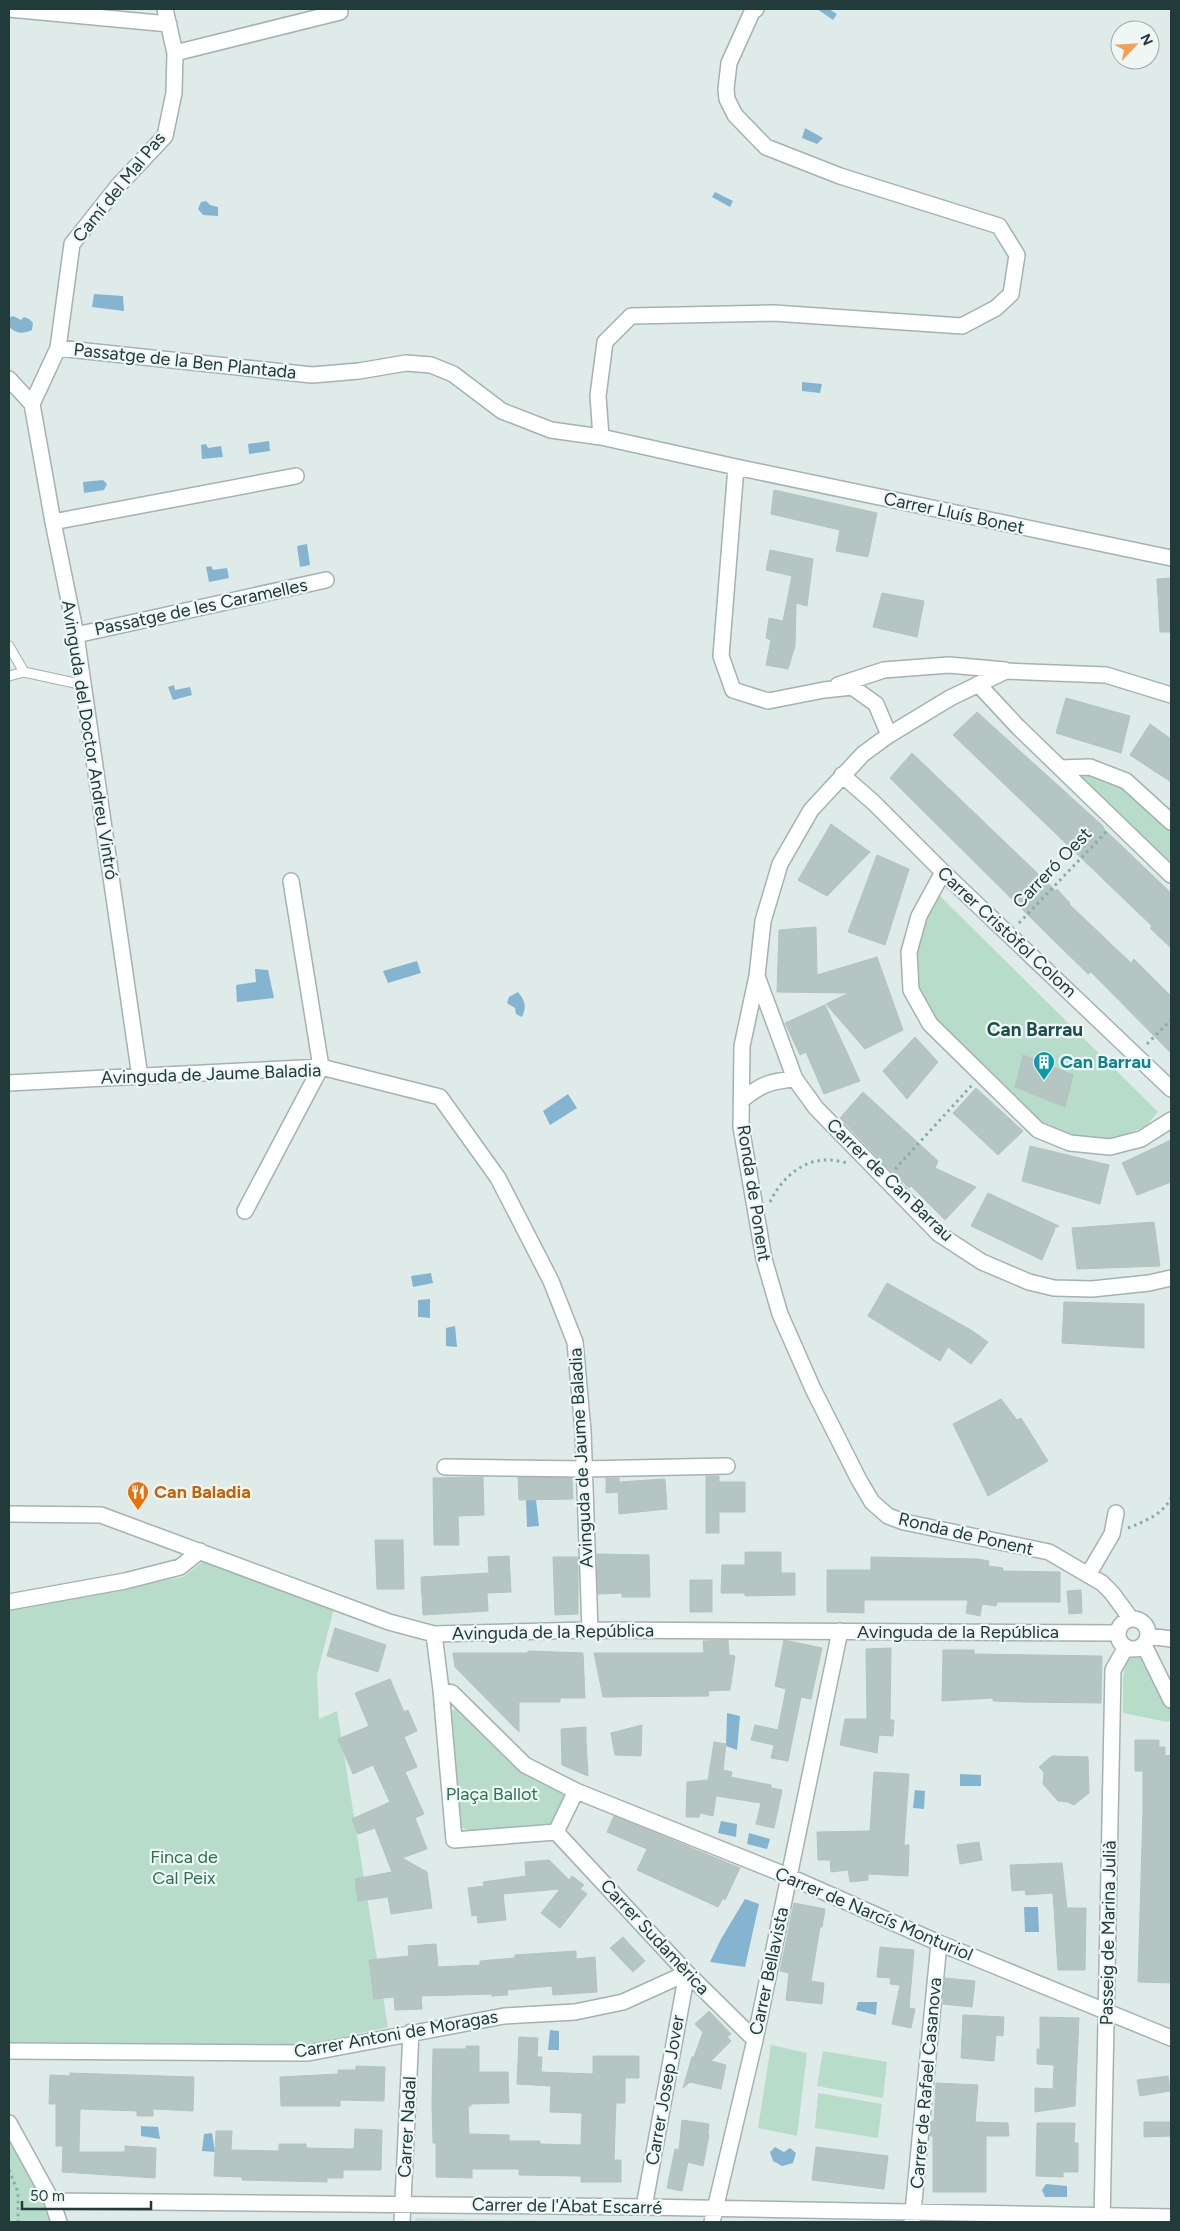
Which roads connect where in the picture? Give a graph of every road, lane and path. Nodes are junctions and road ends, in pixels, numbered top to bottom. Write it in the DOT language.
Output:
graph roads {
  1 [pos="9,9"];
  2 [pos="165,9"];
  3 [pos="756,9"];
  4 [pos="340,12"];
  5 [pos="169,24"];
  6 [pos="175,53"];
  7 [pos="58,348"];
  8 [pos="9,379"];
  9 [pos="32,404"];
  10 [pos="601,437"];
  11 [pos="736,467"];
  12 [pos="296,476"];
  13 [pos="53,522"];
  14 [pos="1171,558"];
  15 [pos="326,580"];
  16 [pos="76,635"];
  17 [pos="9,646"];
  18 [pos="1006,671"];
  19 [pos="24,672"];
  20 [pos="9,676"];
  21 [pos="978,684"];
  22 [pos="84,685"];
  23 [pos="824,690"];
  24 [pos="1171,695"];
  25 [pos="889,735"];
  26 [pos="1060,768"];
  27 [pos="842,775"];
  28 [pos="1116,822"];
  29 [pos="1171,822"];
  30 [pos="943,872"];
  31 [pos="1171,875"];
  32 [pos="291,881"];
  33 [pos="1008,934"];
  34 [pos="757,976"];
  35 [pos="1171,1020"];
  36 [pos="1135,1055"];
  37 [pos="321,1067"];
  38 [pos="981,1076"];
  39 [pos="140,1077"];
  40 [pos="795,1079"];
  41 [pos="9,1083"];
  42 [pos="1171,1089"];
  43 [pos="743,1099"];
  44 [pos="1171,1120"];
  45 [pos="873,1168"];
  46 [pos="885,1180"];
  47 [pos="245,1211"];
  48 [pos="759,1230"];
  49 [pos="1171,1278"];
  50 [pos="445,1466"];
  51 [pos="727,1466"];
  52 [pos="584,1469"];
  53 [pos="1171,1498"];
  54 [pos="9,1514"];
  55 [pos="1116,1514"];
  56 [pos="1112,1534"];
  57 [pos="200,1551"];
  58 [pos="1088,1575"];
  59 [pos="9,1602"];
  60 [pos="1131,1619"];
  61 [pos="590,1630"];
  62 [pos="840,1631"];
  63 [pos="434,1634"];
  64 [pos="1171,1639"];
  65 [pos="1122,1640"];
  66 [pos="1146,1640"];
  67 [pos="441,1690"];
  68 [pos="1171,1700"];
  69 [pos="576,1791"];
  70 [pos="556,1832"];
  71 [pos="788,1876"];
  72 [pos="939,1943"];
  73 [pos="687,1973"];
  74 [pos="1106,2011"];
  75 [pos="412,2032"];
  76 [pos="1171,2038"];
  77 [pos="755,2040"];
  78 [pos="9,2051"];
  79 [pos="9,2123"];
  80 [pos="9,2170"];
  81 [pos="52,2201"];
  82 [pos="404,2203"];
  83 [pos="644,2207"];
  84 [pos="714,2215"];
  85 [pos="913,2216"];
  86 [pos="1171,2217"];
  87 [pos="1102,2219"];
  88 [pos="18,2222"];
  89 [pos="59,2222"];
  90 [pos="402,2222"];
  1 -- 5 [label="street"];
  2 -- 5 [label="street, Camí del Mal Pas"];
  3 -- 10 [label="street"];
  4 -- 6 [label="street"];
  5 -- 6 [label="street, Camí del Mal Pas"];
  6 -- 7 [label="street, Camí del Mal Pas"];
  7 -- 9 [label="street, Camí del Mal Pas"];
  7 -- 10 [label="street, Passatge de la Ben Plantada"];
  8 -- 9 [label="street"];
  9 -- 13 [label="street, Avinguda del Doctor Andreu Vintró"];
  10 -- 11 [label="street, Carrer Lluís Bonet"];
  11 -- 14 [label="street, Carrer Lluís Bonet"];
  11 -- 23 [label="street"];
  12 -- 13 [label="street"];
  13 -- 16 [label="street, Avinguda del Doctor Andreu Vintró"];
  15 -- 16 [label="street, Passatge de les Caramelles"];
  16 -- 22 [label="street, Avinguda del Doctor Andreu Vintró"];
  17 -- 19 [label="lane"];
  18 -- 21 [label="street, Ronda de Ponent"];
  18 -- 23 [label="street"];
  18 -- 24 [label="street, Ronda de Ponent"];
  19 -- 20 [label="lane"];
  19 -- 22 [label="lane"];
  21 -- 25 [label="street, Ronda de Ponent"];
  21 -- 26 [label="street"];
  22 -- 39 [label="street, Avinguda del Doctor Andreu Vintró"];
  23 -- 25 [label="street"];
  25 -- 27 [label="street, Ronda de Ponent"];
  26 -- 28 [label="street"];
  26 -- 29 [label="street"];
  27 -- 30 [label="street, Carrer Cristòfol Colom"];
  27 -- 34 [label="street, Ronda de Ponent"];
  28 -- 31 [label="street"];
  28 -- 33 [label="path, Carreró Oest"];
  30 -- 33 [label="street, Carrer Cristòfol Colom"];
  30 -- 38 [label="street"];
  32 -- 37 [label="street"];
  33 -- 36 [label="street, Carrer Cristòfol Colom"];
  34 -- 40 [label="street, Carrer de Can Barrau"];
  34 -- 43 [label="street, Ronda de Ponent"];
  35 -- 36 [label="path"];
  36 -- 42 [label="street, Carrer Cristòfol Colom"];
  37 -- 39 [label="street, Avinguda de Jaume Baladia"];
  37 -- 47 [label="street"];
  37 -- 52 [label="street, Avinguda de Jaume Baladia"];
  38 -- 44 [label="street"];
  38 -- 46 [label="path"];
  39 -- 41 [label="street, Avinguda de Jaume Baladia"];
  40 -- 43 [label="street"];
  40 -- 45 [label="street, Carrer de Can Barrau"];
  43 -- 48 [label="street, Ronda de Ponent"];
  45 -- 46 [label="street, Carrer de Can Barrau"];
  45 -- 48 [label="path"];
  46 -- 49 [label="street, Carrer de Can Barrau"];
  48 -- 58 [label="street, Ronda de Ponent"];
  50 -- 52 [label="street"];
  51 -- 52 [label="street"];
  52 -- 61 [label="street, Avinguda de Jaume Baladia"];
  53 -- 56 [label="path"];
  54 -- 57 [label="street, Avinguda de la República"];
  55 -- 56 [label="street"];
  56 -- 58 [label="street"];
  57 -- 59 [label="street"];
  57 -- 63 [label="street, Avinguda de la República"];
  58 -- 60 [label="street, Ronda de Ponent"];
  60 -- 65 [label="street"];
  60 -- 66 [label="street"];
  61 -- 62 [label="street, Avinguda de la República"];
  61 -- 63 [label="street, Avinguda de la República"];
  62 -- 65 [label="street, Avinguda de la República"];
  62 -- 71 [label="street, Carrer Bellavista"];
  63 -- 67 [label="street"];
  64 -- 66 [label="street"];
  65 -- 66 [label="street"];
  65 -- 74 [label="street, Passeig de Marina Julià"];
  66 -- 68 [label="street"];
  67 -- 69 [label="street"];
  67 -- 70 [label="street"];
  69 -- 70 [label="street"];
  69 -- 71 [label="street, Carrer de Narcís Monturiol"];
  70 -- 73 [label="street, Carrer Sudamèrica"];
  71 -- 72 [label="street, Carrer de Narcís Monturiol"];
  71 -- 77 [label="street, Carrer Bellavista"];
  72 -- 74 [label="street, Carrer de Narcís Monturiol"];
  72 -- 85 [label="street, Carrer de Rafael Casanova"];
  73 -- 75 [label="street, Carrer Antoni de Moragas"];
  73 -- 77 [label="street, Carrer Sudamèrica"];
  73 -- 83 [label="street, Carrer Josep Jover"];
  74 -- 76 [label="street, Carrer de Narcís Monturiol"];
  74 -- 87 [label="street, Passeig de Marina Julià"];
  75 -- 78 [label="street, Carrer Antoni de Moragas"];
  75 -- 82 [label="street, Carrer Nadal"];
  77 -- 84 [label="street, Carrer Bellavista"];
  79 -- 81 [label="street"];
  80 -- 88 [label="path"];
  81 -- 82 [label="street, Carrer de l'Abat Escarré"];
  81 -- 89 [label="street"];
  82 -- 83 [label="street, Carrer de l'Abat Escarré"];
  82 -- 90 [label="street, Carrer Nadal"];
  83 -- 84 [label="street, Carrer de l'Abat Escarré"];
  84 -- 85 [label="street, Carrer de l'Abat Escarré"];
  85 -- 87 [label="street, Carrer de l'Abat Escarré"];
  86 -- 87 [label="street, Carrer de l'Abat Escarré"];
}
